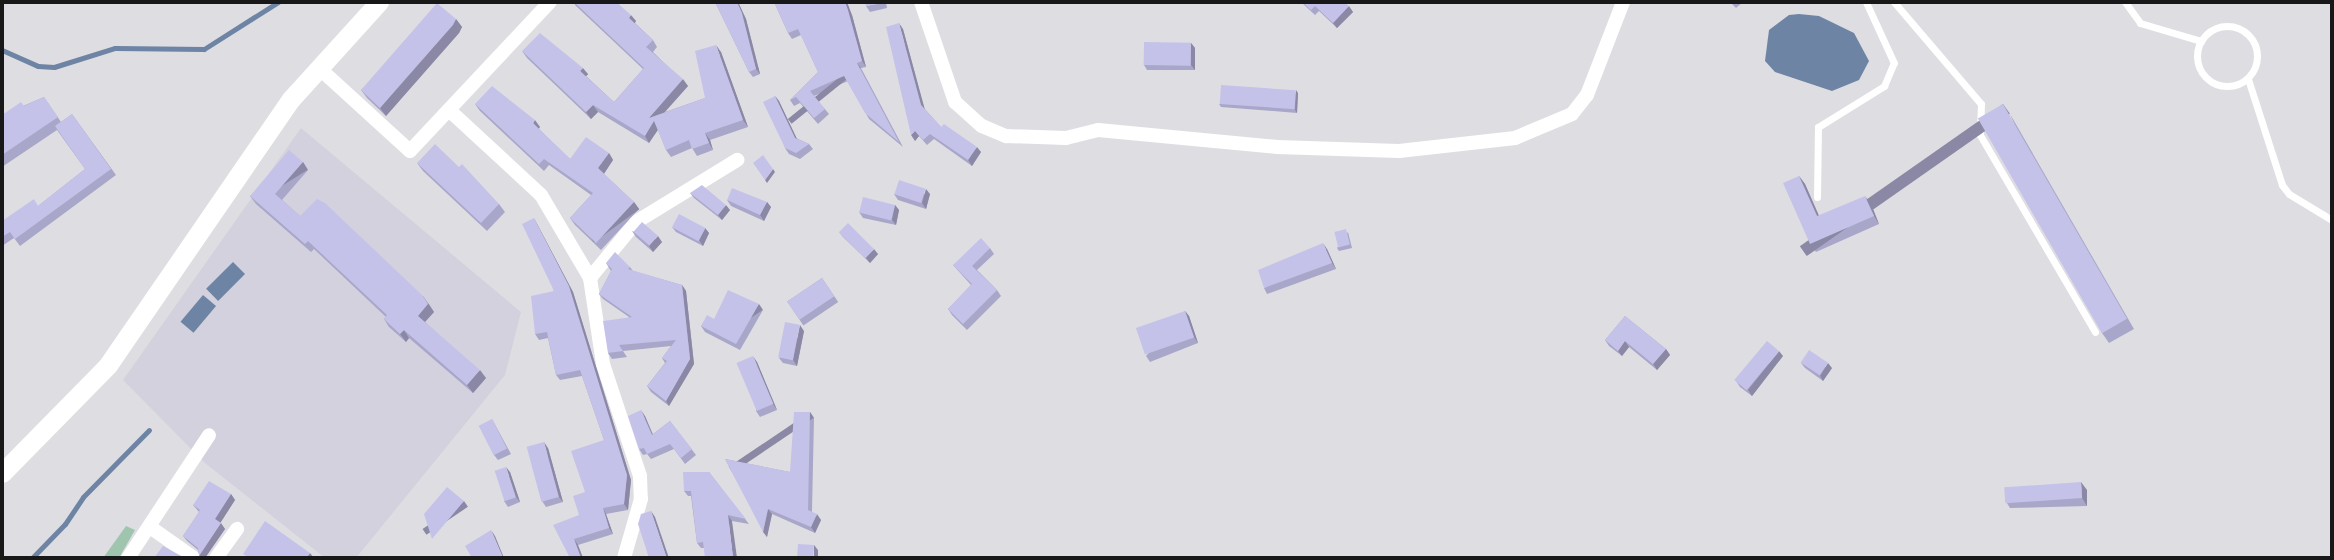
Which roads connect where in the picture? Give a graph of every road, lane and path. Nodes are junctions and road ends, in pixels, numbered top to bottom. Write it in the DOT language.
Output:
graph roads {
  1 [pos="379,2"];
  2 [pos="550,2"];
  3 [pos="921,2"];
  4 [pos="1623,2"];
  5 [pos="1866,2"];
  6 [pos="1894,2"];
  7 [pos="2125,2"];
  8 [pos="2202,41"];
  9 [pos="319,68"];
  10 [pos="2248,79"];
  11 [pos="449,110"];
  12 [pos="737,160"];
  13 [pos="1817,197"];
  14 [pos="2332,220"];
  15 [pos="590,278"];
  16 [pos="2095,332"];
  17 [pos="209,435"];
  18 [pos="2,472"];
  19 [pos="150,527"];
  20 [pos="237,529"];
  21 [pos="128,558"];
  22 [pos="194,558"];
  23 [pos="216,558"];
  24 [pos="624,558"];
  1 -- 9 [label="street"];
  2 -- 11 [label="street"];
  3 -- 4 [label="street"];
  5 -- 13 [label="lane"];
  6 -- 16 [label="lane"];
  7 -- 8 [label="lane"];
  8 -- 10 [label="lane"];
  8 -- 10 [label="lane"];
  9 -- 11 [label="street"];
  9 -- 18 [label="street"];
  10 -- 14 [label="lane"];
  11 -- 15 [label="street"];
  12 -- 15 [label="street"];
  15 -- 24 [label="street"];
  17 -- 19 [label="street"];
  19 -- 21 [label="street"];
  19 -- 22 [label="street"];
  20 -- 23 [label="street"];
}
